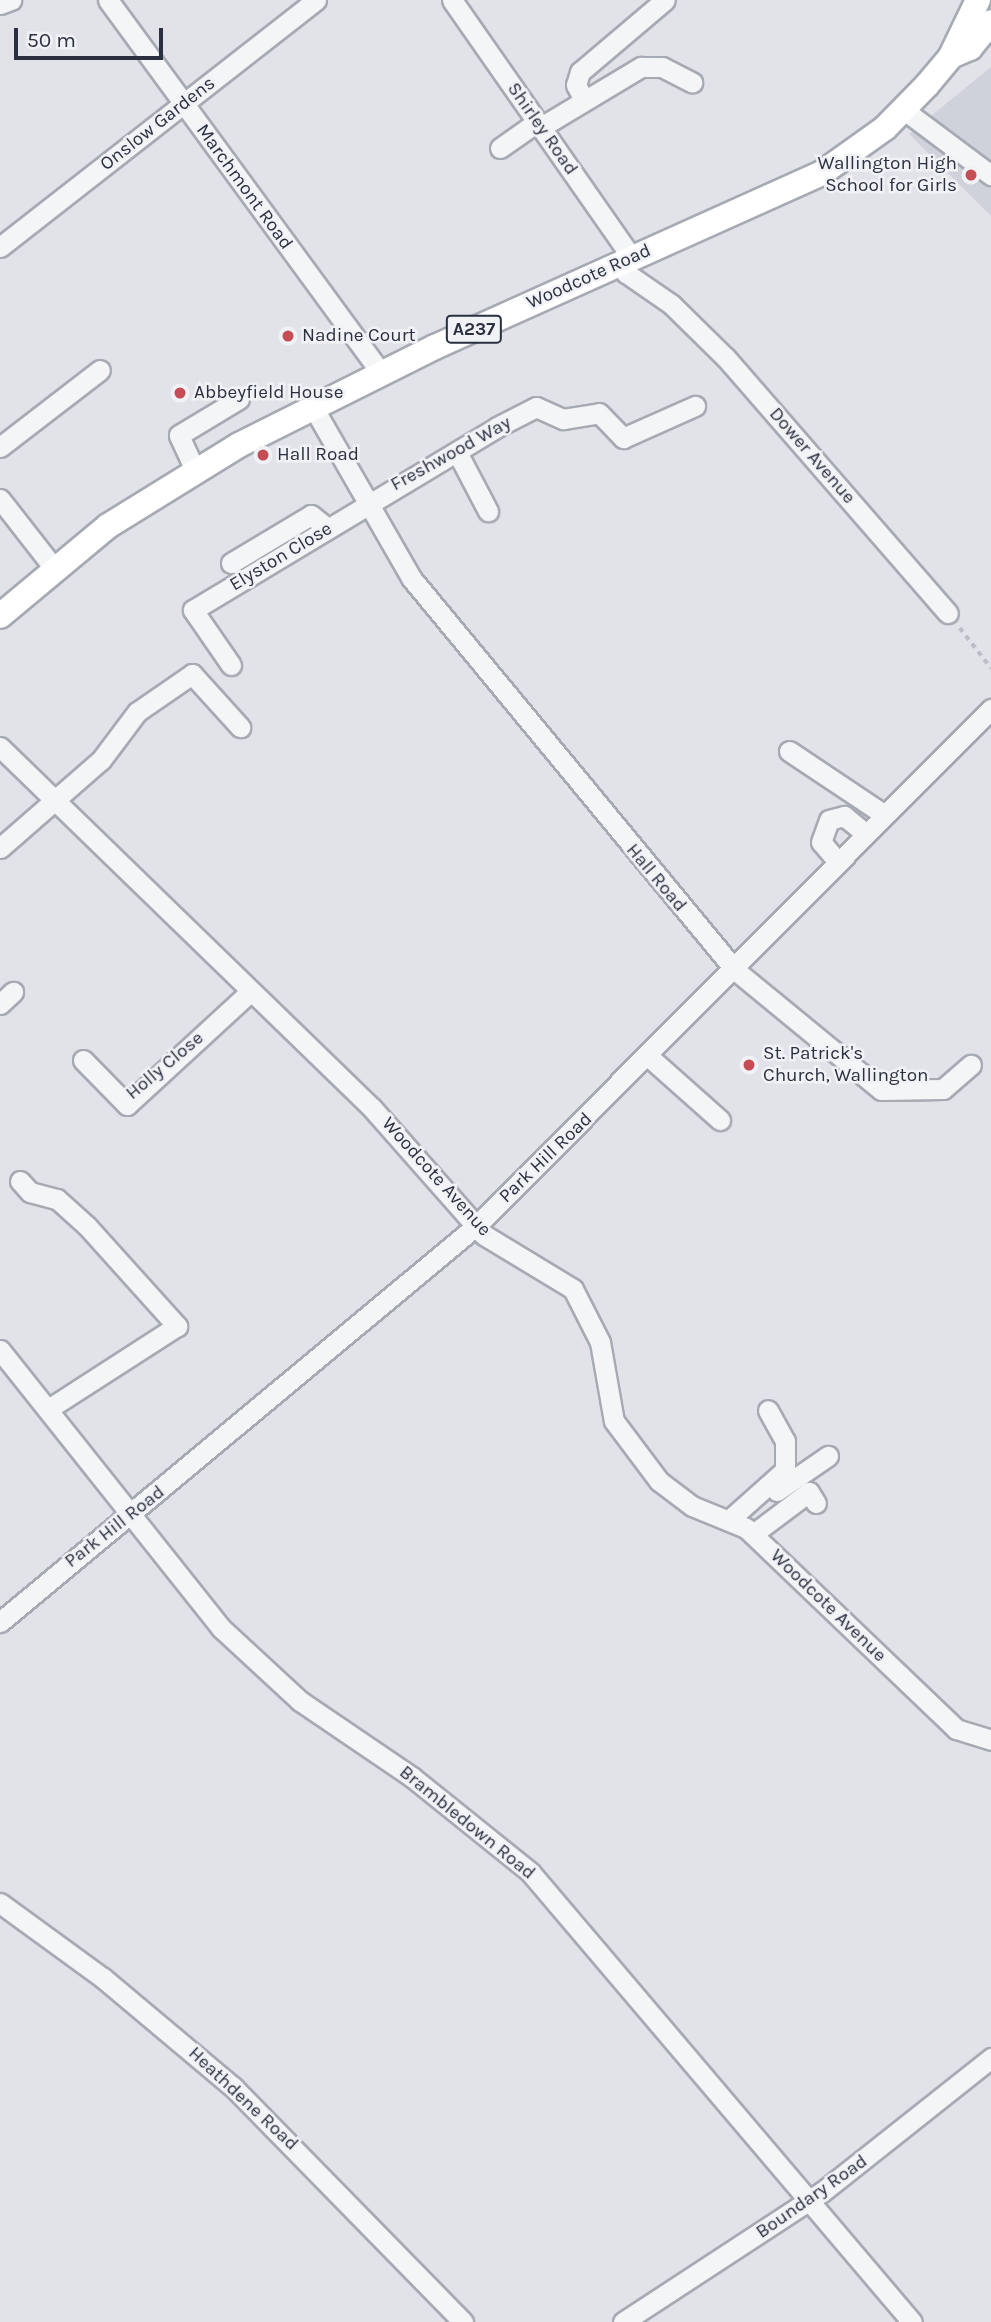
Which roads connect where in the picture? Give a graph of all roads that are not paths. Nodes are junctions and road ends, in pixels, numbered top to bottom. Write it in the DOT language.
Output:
graph roads {
  1 [pos="11,0"];
  2 [pos="108,0"];
  3 [pos="316,0"];
  4 [pos="452,0"];
  5 [pos="665,0"];
  6 [pos="978,0"];
  7 [pos="0,4"];
  8 [pos="991,22"];
  9 [pos="951,56"];
  10 [pos="692,82"];
  11 [pos="583,98"];
  12 [pos="184,104"];
  13 [pos="904,110"];
  14 [pos="539,125"];
  15 [pos="500,148"];
  16 [pos="991,175"];
  17 [pos="0,247"];
  18 [pos="630,259"];
  19 [pos="100,370"];
  20 [pos="381,373"];
  21 [pos="239,399"];
  22 [pos="695,406"];
  23 [pos="313,407"];
  24 [pos="0,447"];
  25 [pos="457,452"];
  26 [pos="195,470"];
  27 [pos="0,499"];
  28 [pos="366,501"];
  29 [pos="488,511"];
  30 [pos="327,528"];
  31 [pos="231,564"];
  32 [pos="54,568"];
  33 [pos="948,613"];
  34 [pos="0,616"];
  35 [pos="231,665"];
  36 [pos="991,709"];
  37 [pos="240,727"];
  38 [pos="0,747"];
  39 [pos="789,751"];
  40 [pos="55,799"];
  41 [pos="885,814"];
  42 [pos="866,834"];
  43 [pos="0,848"];
  44 [pos="838,862"];
  45 [pos="735,970"];
  46 [pos="250,992"];
  47 [pos="649,1057"];
  48 [pos="83,1060"];
  49 [pos="971,1065"];
  50 [pos="720,1121"];
  51 [pos="20,1181"];
  52 [pos="476,1226"];
  53 [pos="0,1350"];
  54 [pos="48,1409"];
  55 [pos="768,1410"];
  56 [pos="828,1456"];
  57 [pos="816,1503"];
  58 [pos="130,1513"];
  59 [pos="741,1525"];
  60 [pos="0,1622"];
  61 [pos="991,1740"];
  62 [pos="0,1903"];
  63 [pos="991,2058"];
  64 [pos="809,2200"];
  65 [pos="463,2322"];
  66 [pos="623,2322"];
  67 [pos="912,2322"];
  1 -- 7 [label="street"];
  2 -- 12 [label="street, Marchmont Road"];
  3 -- 12 [label="street, Onslow Gardens"];
  4 -- 14 [label="street, Shirley Road"];
  5 -- 11 [label="street"];
  6 -- 9 [label="main road, Woodcote Road / A237"];
  8 -- 9 [label="main road, Woodcote Road / A237"];
  9 -- 13 [label="main road, Woodcote Road / A237"];
  10 -- 11 [label="street"];
  11 -- 14 [label="street"];
  12 -- 17 [label="street, Onslow Gardens"];
  12 -- 20 [label="street, Marchmont Road"];
  13 -- 16 [label="street"];
  13 -- 18 [label="main road, Woodcote Road / A237"];
  14 -- 15 [label="street"];
  14 -- 18 [label="street, Shirley Road"];
  18 -- 20 [label="main road, Woodcote Road / A237"];
  18 -- 33 [label="street, Dower Avenue"];
  19 -- 24 [label="street"];
  20 -- 23 [label="main road, Woodcote Road / A237"];
  21 -- 26 [label="street"];
  22 -- 25 [label="street, Freshwood Way"];
  23 -- 26 [label="main road, Woodcote Road / A237"];
  23 -- 28 [label="street, Hall Road"];
  25 -- 28 [label="street, Freshwood Way"];
  25 -- 29 [label="street"];
  26 -- 32 [label="main road, Woodcote Road / A237"];
  27 -- 32 [label="street"];
  28 -- 30 [label="street, Elyston Close"];
  28 -- 45 [label="street, Hall Road"];
  30 -- 31 [label="street"];
  30 -- 35 [label="street, Elyston Close"];
  32 -- 34 [label="main road, Woodcote Road / A237"];
  36 -- 41 [label="street, Park Hill Road"];
  37 -- 40 [label="street"];
  38 -- 40 [label="street, Woodcote Avenue"];
  39 -- 41 [label="street"];
  40 -- 43 [label="street"];
  40 -- 46 [label="street, Woodcote Avenue"];
  41 -- 42 [label="street, Park Hill Road"];
  42 -- 44 [label="street, Park Hill Road"];
  42 -- 44 [label="street"];
  44 -- 45 [label="street, Park Hill Road"];
  45 -- 47 [label="street, Park Hill Road"];
  45 -- 49 [label="street, Hall Road"];
  46 -- 48 [label="street, Holly Close"];
  46 -- 52 [label="street, Woodcote Avenue"];
  47 -- 50 [label="street"];
  47 -- 52 [label="street, Park Hill Road"];
  51 -- 54 [label="street"];
  52 -- 58 [label="street, Park Hill Road"];
  52 -- 59 [label="street, Woodcote Avenue"];
  53 -- 54 [label="street, Brambledown Road"];
  54 -- 58 [label="street, Brambledown Road"];
  55 -- 59 [label="street"];
  56 -- 59 [label="street"];
  57 -- 59 [label="street"];
  58 -- 60 [label="street, Park Hill Road"];
  58 -- 64 [label="street, Brambledown Road"];
  59 -- 61 [label="street, Woodcote Avenue"];
  62 -- 65 [label="street, Heathdene Road"];
  63 -- 64 [label="street, Boundary Road"];
  64 -- 66 [label="street, Boundary Road"];
  64 -- 67 [label="street, Brambledown Road"];
}
